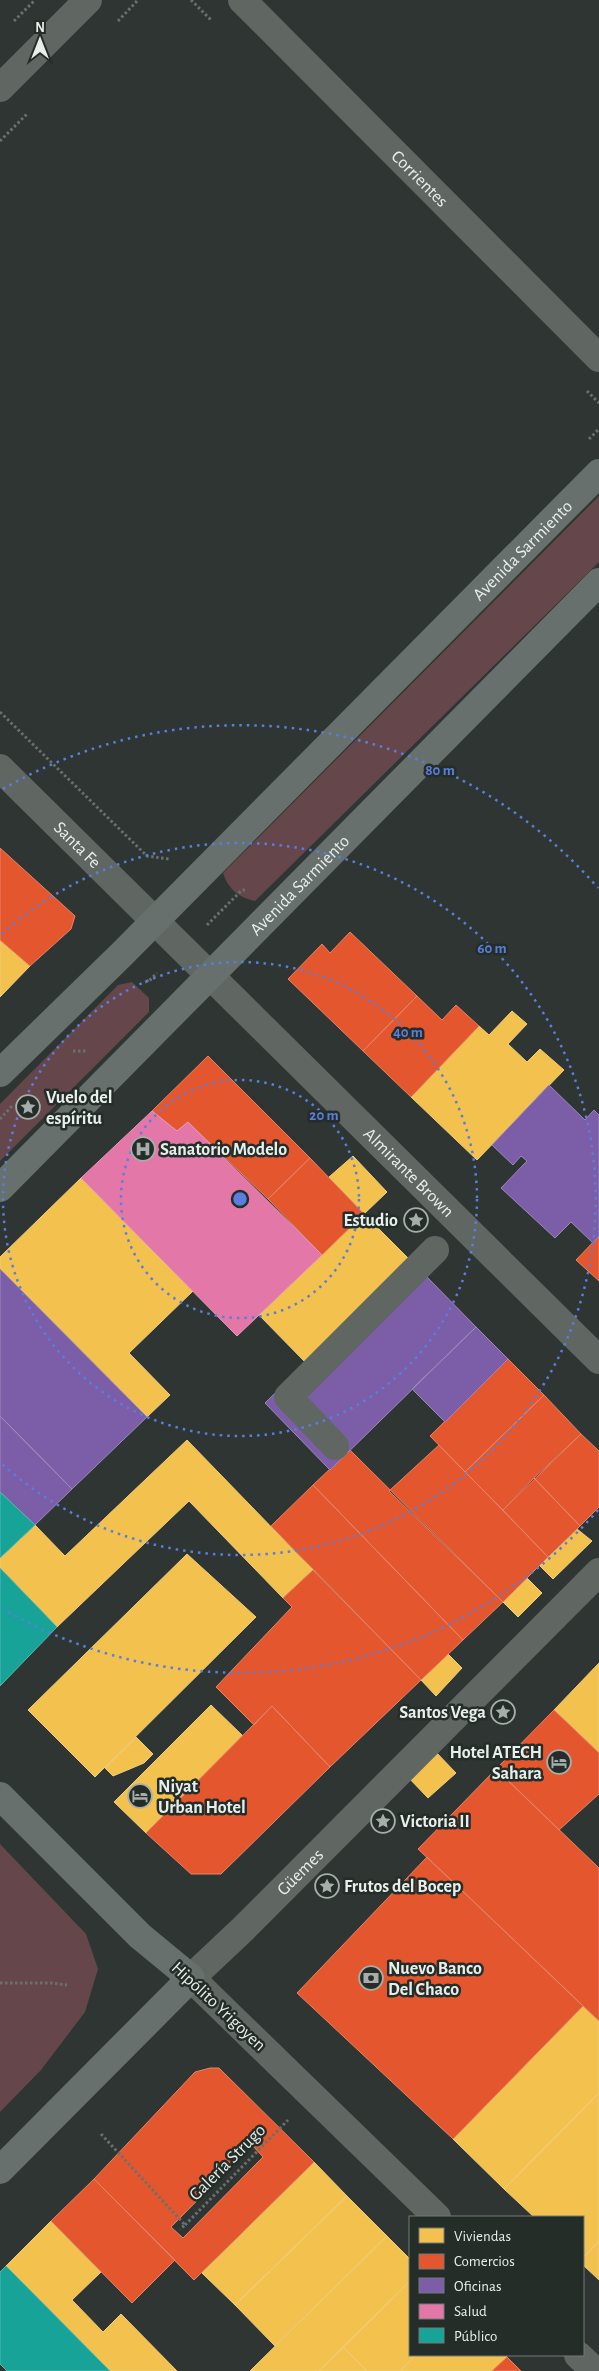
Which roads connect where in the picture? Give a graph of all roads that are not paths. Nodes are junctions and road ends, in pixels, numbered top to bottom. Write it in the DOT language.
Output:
graph roads {
  1 [pos="88,0"];
  2 [pos="242,0"];
  3 [pos="0,88"];
  4 [pos="599,358"];
  5 [pos="599,474"];
  6 [pos="599,582"];
  7 [pos="0,768"];
  8 [pos="156,920"];
  9 [pos="209,974"];
  10 [pos="0,1073"];
  11 [pos="0,1188"];
  12 [pos="435,1250"];
  13 [pos="599,1360"];
  14 [pos="335,1446"];
  15 [pos="599,1572"];
  16 [pos="0,1796"];
  17 [pos="191,1978"];
  18 [pos="0,2170"];
  19 [pos="436,2216"];
  20 [pos="579,2356"];
  21 [pos="595,2371"];
  1 -- 3 [label="street"];
  2 -- 4 [label="street, Corrientes"];
  5 -- 8 [label="main road, Avenida Sarmiento"];
  6 -- 9 [label="main road, Avenida Sarmiento"];
  7 -- 8 [label="street, Santa Fe"];
  8 -- 9 [label="street, Almirante Brown"];
  8 -- 10 [label="main road, Avenida Sarmiento"];
  9 -- 11 [label="main road, Avenida Sarmiento"];
  9 -- 13 [label="street, Almirante Brown"];
  12 -- 14 [label="street"];
  15 -- 17 [label="street, Güemes"];
  16 -- 17 [label="main road, Hipólito Yrigoyen"];
  17 -- 18 [label="main road, Güemes"];
  17 -- 19 [label="street, Hipólito Yrigoyen"];
  20 -- 21 [label="street"];
}
